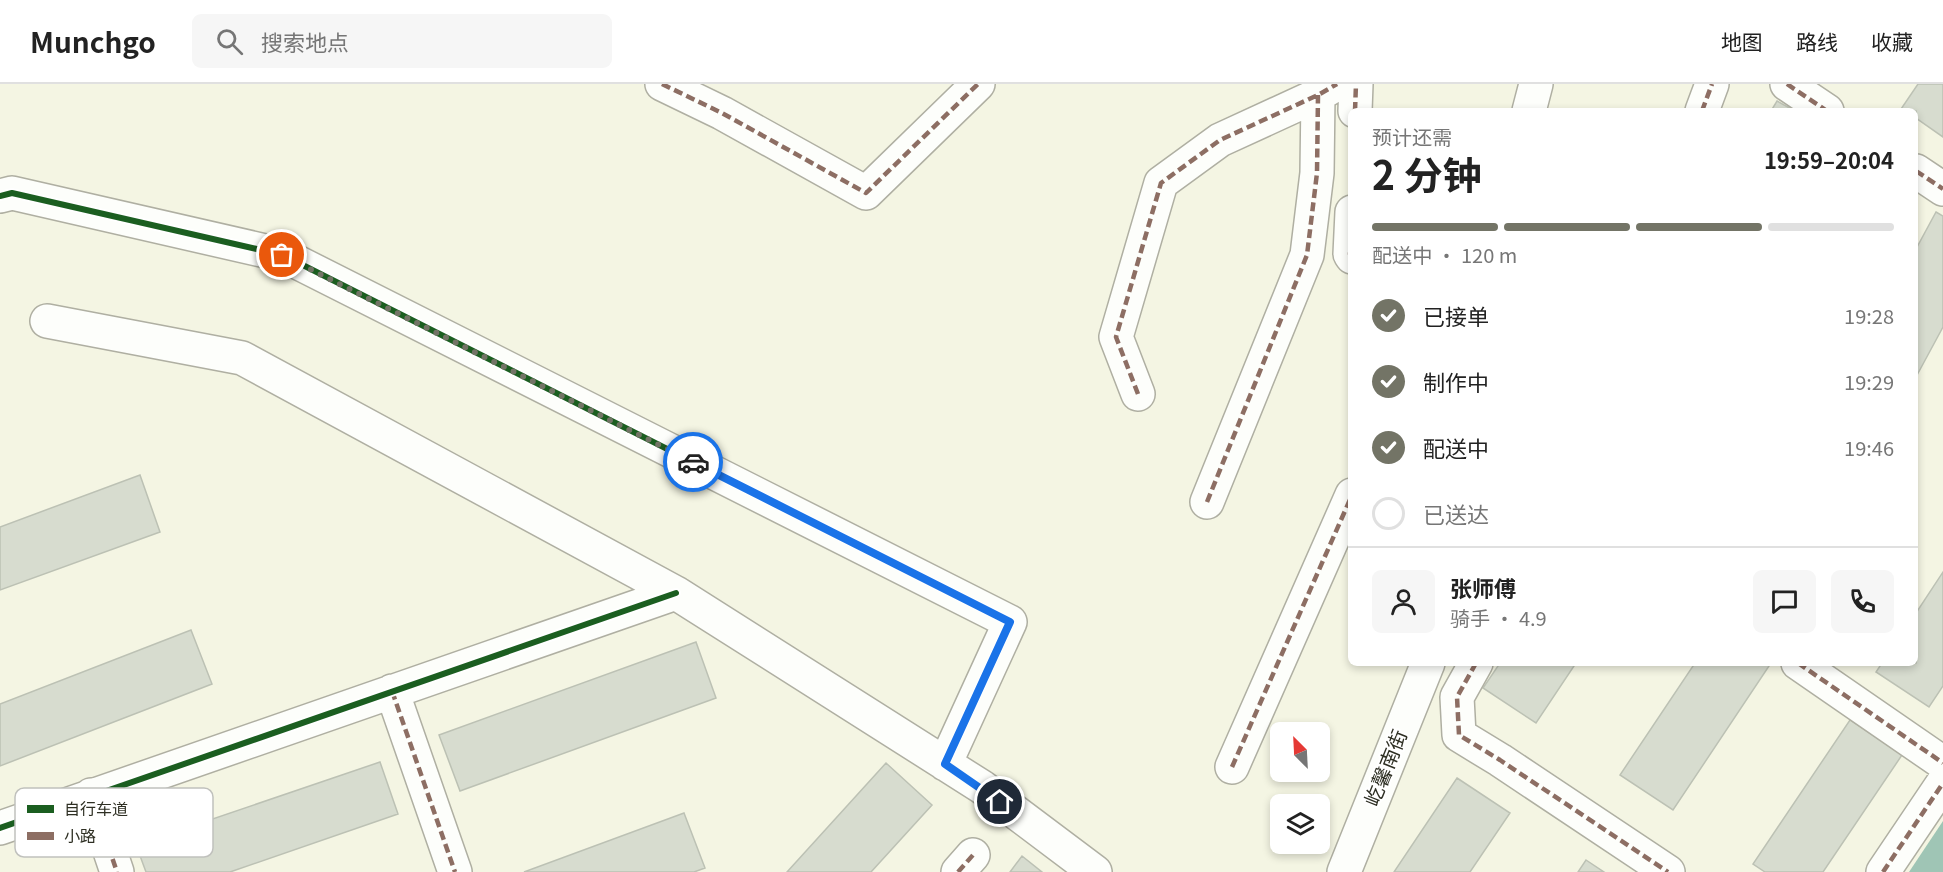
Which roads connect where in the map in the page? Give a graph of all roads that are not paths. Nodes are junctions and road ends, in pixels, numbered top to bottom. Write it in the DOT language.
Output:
graph roads {
  1 [pos="662,84"];
  2 [pos="978,84"];
  3 [pos="1356,84"];
  4 [pos="1536,84"];
  5 [pos="1712,84"];
  6 [pos="1787,84"];
  7 [pos="1328,90"];
  8 [pos="1355,108"];
  9 [pos="1530,108"];
  10 [pos="1703,108"];
  11 [pos="1823,108"];
  12 [pos="1918,172"];
  13 [pos="1943,189"];
  14 [pos="0,196"];
  15 [pos="47,321"];
  16 [pos="1138,394"];
  17 [pos="1207,502"];
  18 [pos="1348,504"];
  19 [pos="676,593"];
  20 [pos="1427,666"];
  21 [pos="1474,666"];
  22 [pos="1802,666"];
  23 [pos="392,691"];
  24 [pos="1943,763"];
  25 [pos="945,764"];
  26 [pos="1232,767"];
  27 [pos="1943,783"];
  28 [pos="111,788"];
  29 [pos="15,823"];
  30 [pos="0,828"];
  31 [pos="112,857"];
  32 [pos="117,872"];
  33 [pos="455,872"];
  34 [pos="1095,872"];
  35 [pos="1344,872"];
  36 [pos="1668,872"];
  37 [pos="1883,872"];
  1 -- 2 [label="street"];
  3 -- 8 [label="street"];
  4 -- 9 [label="street"];
  5 -- 10 [label="street"];
  6 -- 11 [label="street"];
  7 -- 16 [label="street"];
  7 -- 17 [label="street"];
  12 -- 13 [label="street"];
  14 -- 25 [label="street"];
  15 -- 19 [label="street"];
  18 -- 26 [label="street"];
  19 -- 23 [label="street"];
  19 -- 25 [label="street"];
  20 -- 35 [label="street, 屹馨南街"];
  21 -- 36 [label="street"];
  22 -- 24 [label="street"];
  23 -- 28 [label="street"];
  23 -- 33 [label="street"];
  25 -- 34 [label="street"];
  27 -- 37 [label="street"];
  29 -- 30 [label="street"];
  31 -- 32 [label="street"];
}
